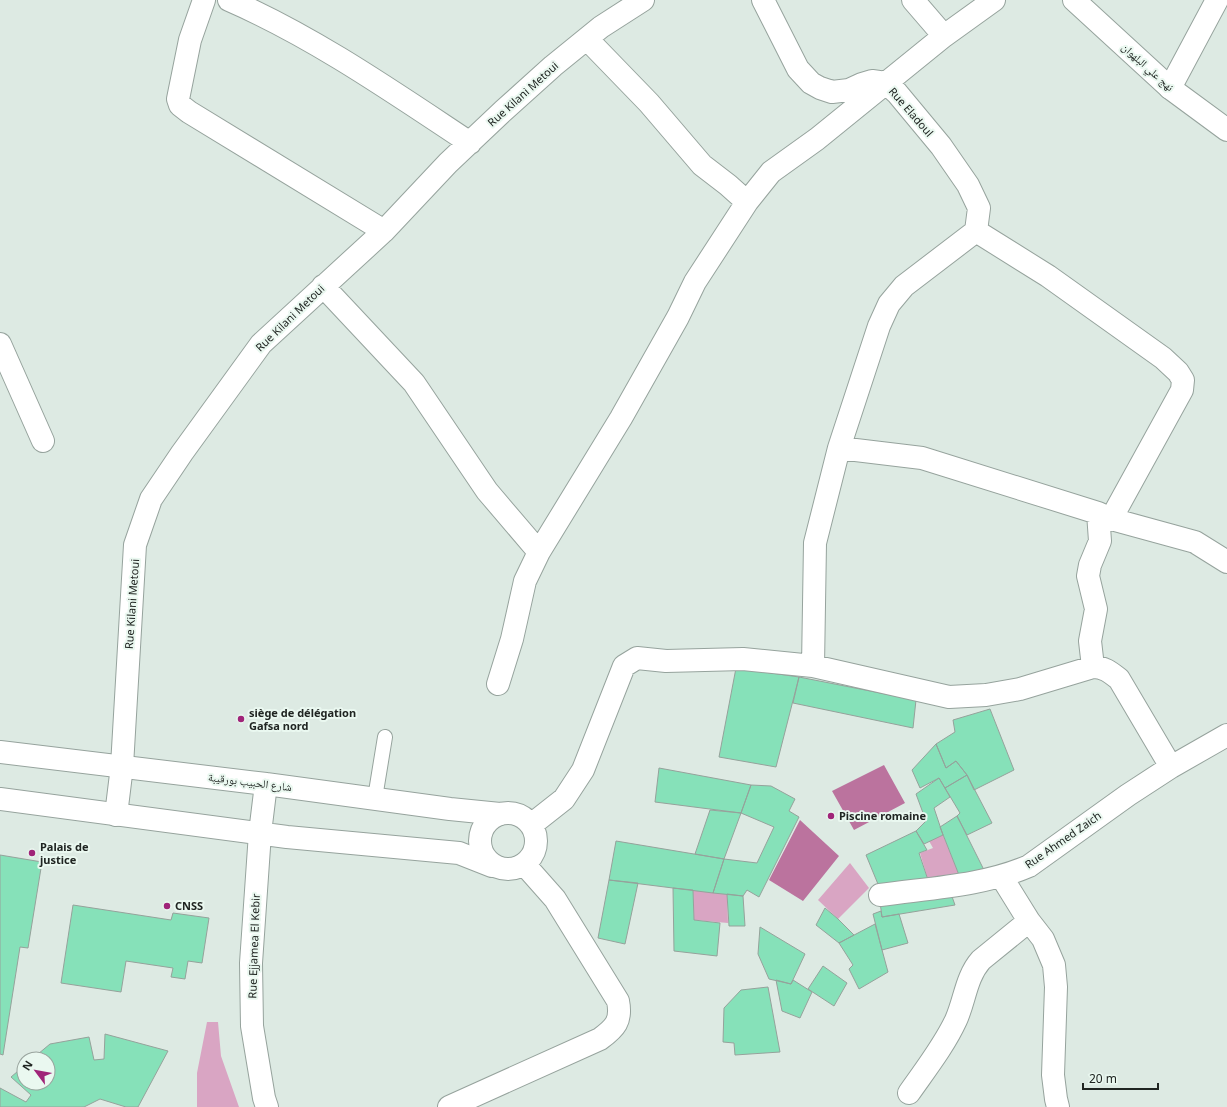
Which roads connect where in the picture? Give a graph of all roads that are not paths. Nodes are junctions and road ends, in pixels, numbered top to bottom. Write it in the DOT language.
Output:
graph roads {
  1 [pos="204,0"];
  2 [pos="229,0"];
  3 [pos="643,0"];
  4 [pos="763,0"];
  5 [pos="913,0"];
  6 [pos="994,0"];
  7 [pos="1074,0"];
  8 [pos="1217,0"];
  9 [pos="944,36"];
  10 [pos="587,39"];
  11 [pos="886,83"];
  12 [pos="1170,88"];
  13 [pos="1227,130"];
  14 [pos="470,143"];
  15 [pos="747,202"];
  16 [pos="384,230"];
  17 [pos="976,231"];
  18 [pos="323,286"];
  19 [pos="0,344"];
  20 [pos="5,371"];
  21 [pos="43,441"];
  22 [pos="839,448"];
  23 [pos="1105,516"];
  24 [pos="540,552"];
  25 [pos="1227,562"];
  26 [pos="812,666"];
  27 [pos="1093,667"];
  28 [pos="498,684"];
  29 [pos="1227,735"];
  30 [pos="385,738"];
  31 [pos="0,752"];
  32 [pos="122,766"];
  33 [pos="1171,767"];
  34 [pos="266,784"];
  35 [pos="375,798"];
  36 [pos="0,799"];
  37 [pos="500,814"];
  38 [pos="116,815"];
  39 [pos="531,825"];
  40 [pos="260,833"];
  41 [pos="524,864"];
  42 [pos="492,866"];
  43 [pos="1001,876"];
  44 [pos="880,895"];
  45 [pos="1029,921"];
  46 [pos="909,1093"];
  47 [pos="267,1107"];
  48 [pos="449,1107"];
  49 [pos="1058,1107"];
  1 -- 16 [label="street"];
  2 -- 14 [label="street"];
  3 -- 10 [label="street, Rue Kilani Metoui"];
  4 -- 11 [label="street, Rue Eladoul"];
  5 -- 9 [label="street"];
  6 -- 9 [label="street"];
  7 -- 12 [label="street, نهج علي البلهوان"];
  8 -- 12 [label="street"];
  9 -- 11 [label="street"];
  10 -- 14 [label="street, Rue Kilani Metoui"];
  10 -- 15 [label="street"];
  11 -- 15 [label="street"];
  11 -- 17 [label="street, Rue Eladoul"];
  12 -- 13 [label="street, نهج علي البلهوان"];
  14 -- 16 [label="street, Rue Kilani Metoui"];
  15 -- 24 [label="street"];
  16 -- 18 [label="street, Rue Kilani Metoui"];
  17 -- 22 [label="street"];
  17 -- 23 [label="street"];
  18 -- 24 [label="street"];
  18 -- 32 [label="street, Rue Kilani Metoui"];
  19 -- 20 [label="street"];
  20 -- 21 [label="street"];
  22 -- 23 [label="street"];
  22 -- 26 [label="street"];
  23 -- 25 [label="street"];
  23 -- 27 [label="street"];
  24 -- 28 [label="street"];
  26 -- 27 [label="street"];
  26 -- 39 [label="street"];
  27 -- 33 [label="street"];
  29 -- 33 [label="street, Rue Ahmed Zaich"];
  30 -- 35 [label="lane"];
  31 -- 32 [label="street, شارع الحبيب بورقيبة"];
  32 -- 34 [label="street, شارع الحبيب بورقيبة"];
  32 -- 38 [label="street, Rue Kilani Metoui"];
  33 -- 43 [label="street, Rue Ahmed Zaich"];
  34 -- 35 [label="street, شارع الحبيب بورقيبة"];
  34 -- 40 [label="street, Rue Ejjamea El Kebir"];
  35 -- 37 [label="street, شارع الحبيب بورقيبة"];
  36 -- 38 [label="street"];
  37 -- 39 [label="street"];
  37 -- 42 [label="street"];
  38 -- 40 [label="street"];
  39 -- 41 [label="street"];
  40 -- 42 [label="street"];
  40 -- 47 [label="street, Rue Ejjamea El Kebir"];
  41 -- 42 [label="street"];
  41 -- 48 [label="street"];
  43 -- 44 [label="street, Rue Ahmed Zaich"];
  43 -- 45 [label="street"];
  45 -- 46 [label="street"];
  45 -- 49 [label="street"];
}
